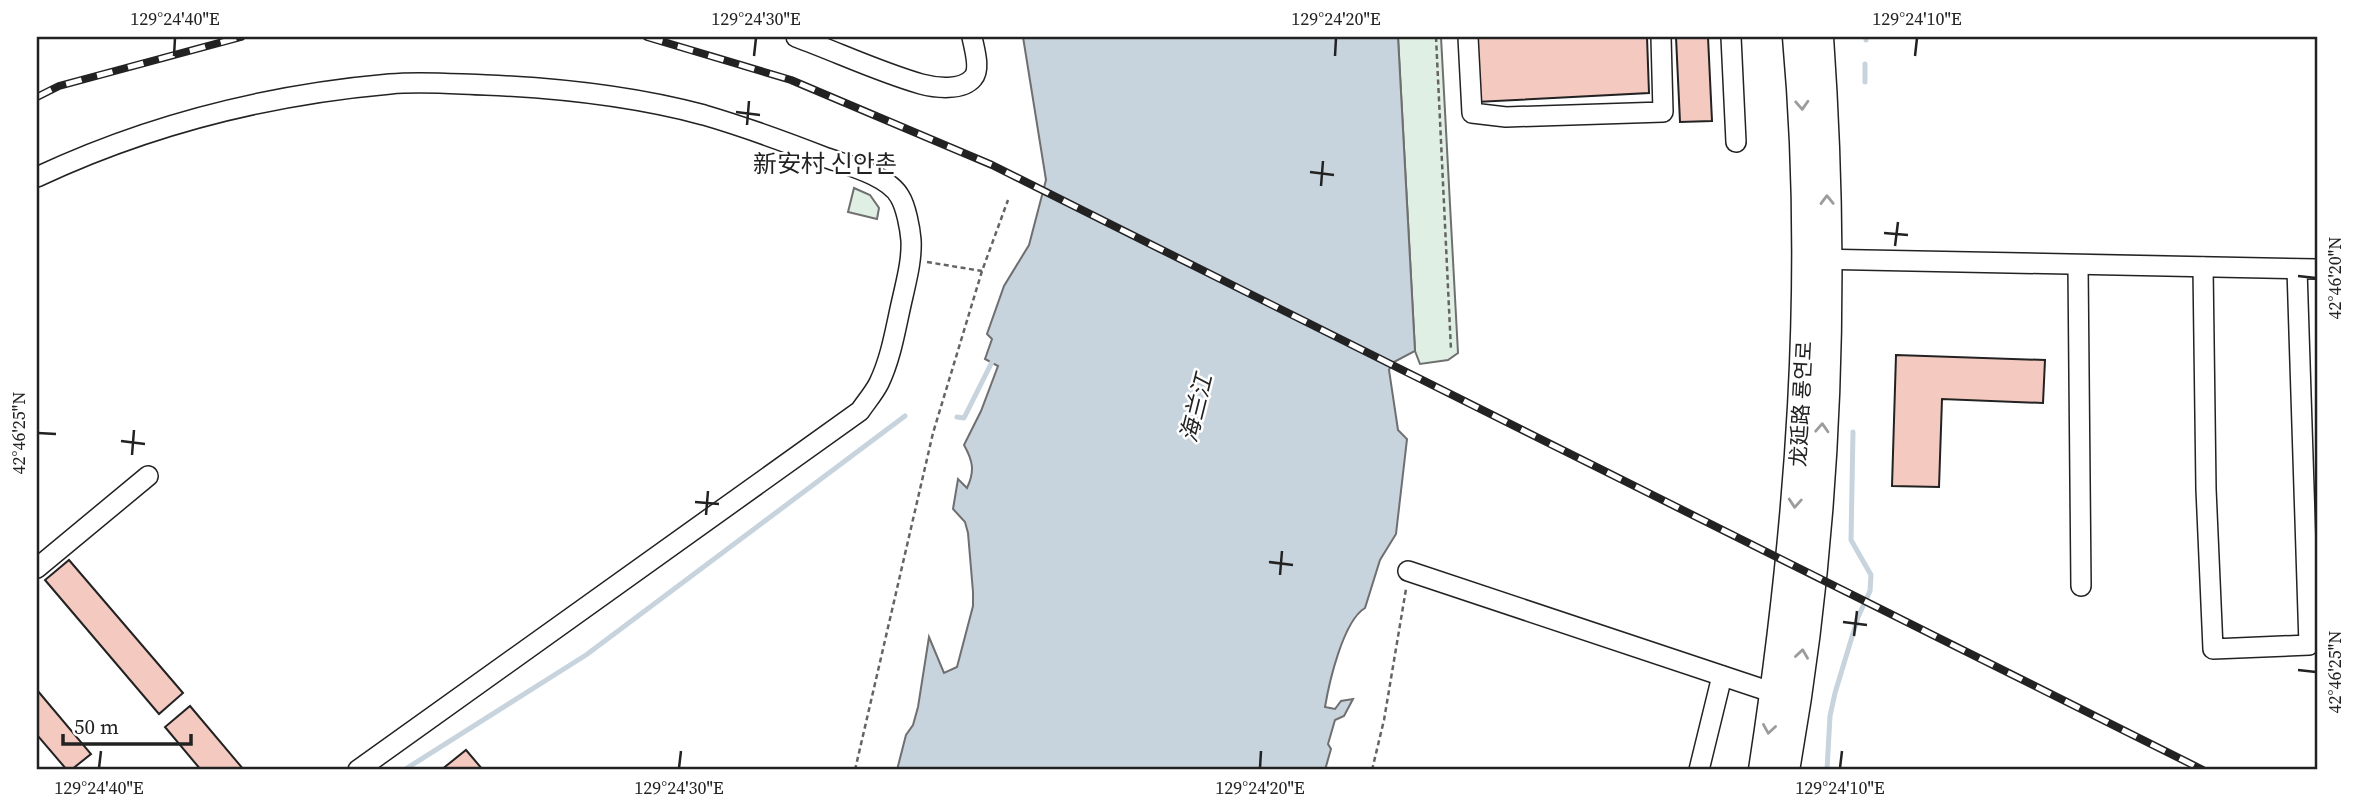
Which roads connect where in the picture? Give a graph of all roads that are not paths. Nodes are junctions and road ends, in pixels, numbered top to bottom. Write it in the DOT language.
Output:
graph roads {
  1 [pos="796,37"];
  2 [pos="972,37"];
  3 [pos="1468,37"];
  4 [pos="1661,37"];
  5 [pos="1731,37"];
  6 [pos="1797,37"];
  7 [pos="1819,37"];
  8 [pos="1736,142"];
  9 [pos="37,177"];
  10 [pos="1817,259"];
  11 [pos="2077,265"];
  12 [pos="2203,267"];
  13 [pos="2297,269"];
  14 [pos="2317,269"];
  15 [pos="148,476"];
  16 [pos="37,568"];
  17 [pos="1408,571"];
  18 [pos="2081,586"];
  19 [pos="1722,676"];
  20 [pos="1774,693"];
  21 [pos="358,770"];
  22 [pos="1699,770"];
  23 [pos="1763,770"];
  24 [pos="1786,770"];
  1 -- 2 [label="street"];
  3 -- 4 [label="street"];
  5 -- 8 [label="street"];
  6 -- 10 [label="highway, 龙延路 룡연로, one-way"];
  10 -- 7 [label="highway, 龙延路 룡연로, one-way"];
  9 -- 21 [label="street"];
  10 -- 11 [label="street"];
  10 -- 20 [label="highway, 龙延路 룡연로, one-way"];
  24 -- 10 [label="highway, 龙延路 룡연로, one-way"];
  11 -- 12 [label="street"];
  11 -- 18 [label="street"];
  12 -- 13 [label="street"];
  12 -- 13 [label="street"];
  13 -- 14 [label="street"];
  15 -- 16 [label="street"];
  17 -- 19 [label="street"];
  19 -- 20 [label="street"];
  19 -- 22 [label="street"];
  20 -- 23 [label="highway, 龙延路 룡연로, one-way"];
}
